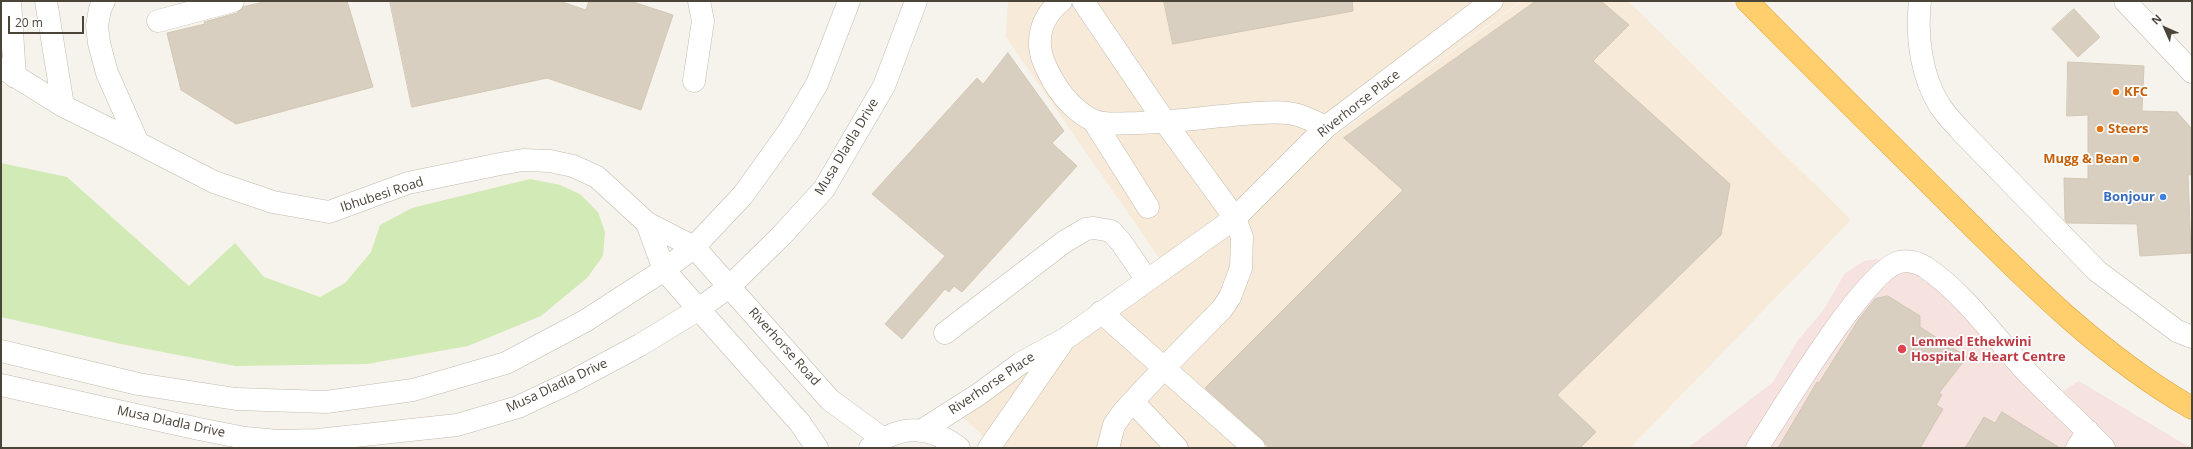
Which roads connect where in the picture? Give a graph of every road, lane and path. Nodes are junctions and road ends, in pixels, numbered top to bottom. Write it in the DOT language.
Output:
graph roads {
  1 [pos="10,1"];
  2 [pos="46,1"];
  3 [pos="104,1"];
  4 [pos="233,1"];
  5 [pos="699,1"];
  6 [pos="848,1"];
  7 [pos="916,1"];
  8 [pos="1061,1"];
  9 [pos="1083,1"];
  10 [pos="1492,1"];
  11 [pos="1746,1"];
  12 [pos="1920,1"];
  13 [pos="2124,1"];
  14 [pos="158,22"];
  15 [pos="8,72"];
  16 [pos="2192,72"];
  17 [pos="694,81"];
  18 [pos="63,106"];
  19 [pos="1093,120"];
  20 [pos="1165,122"];
  21 [pos="1326,127"];
  22 [pos="138,143"];
  23 [pos="1148,207"];
  24 [pos="1235,218"];
  25 [pos="647,223"];
  26 [pos="694,247"];
  27 [pos="664,270"];
  28 [pos="1147,280"];
  29 [pos="730,286"];
  30 [pos="699,310"];
  31 [pos="1102,312"];
  32 [pos="945,333"];
  33 [pos="2192,337"];
  34 [pos="1065,339"];
  35 [pos="1,351"];
  36 [pos="1164,368"];
  37 [pos="1,385"];
  38 [pos="1133,402"];
  39 [pos="2192,408"];
  40 [pos="921,431"];
  41 [pos="2082,439"];
  42 [pos="876,443"];
  43 [pos="817,448"];
  44 [pos="959,448"];
  45 [pos="989,448"];
  46 [pos="1108,448"];
  47 [pos="1177,448"];
  48 [pos="1254,448"];
  49 [pos="1757,448"];
  50 [pos="2104,448"];
  1 -- 15 [label="street"];
  2 -- 18 [label="street"];
  3 -- 22 [label="street"];
  4 -- 14 [label="street"];
  5 -- 17 [label="street"];
  6 -- 26 [label="street"];
  7 -- 29 [label="street, Musa Dladla Drive"];
  8 -- 19 [label="street"];
  9 -- 20 [label="street"];
  10 -- 21 [label="street, Riverhorse Place"];
  11 -- 39 [label="highway"];
  12 -- 33 [label="street"];
  13 -- 16 [label="street"];
  15 -- 18 [label="street, Ibhubesi Road"];
  18 -- 22 [label="street, Ibhubesi Road"];
  19 -- 20 [label="street"];
  19 -- 23 [label="street"];
  20 -- 21 [label="street"];
  20 -- 24 [label="street"];
  21 -- 24 [label="street, Riverhorse Place"];
  22 -- 25 [label="street, Ibhubesi Road"];
  24 -- 28 [label="street, Riverhorse Place"];
  24 -- 36 [label="street"];
  25 -- 26 [label="street, Ibhubesi Road"];
  25 -- 27 [label="street, Ibhubesi Road"];
  26 -- 27 [label="street"];
  26 -- 29 [label="street, Riverhorse Road"];
  27 -- 30 [label="street"];
  27 -- 35 [label="street"];
  28 -- 31 [label="street, Riverhorse Place"];
  28 -- 32 [label="street"];
  29 -- 30 [label="street, Musa Dladla Drive"];
  29 -- 42 [label="street, Riverhorse Road"];
  30 -- 37 [label="street, Musa Dladla Drive"];
  30 -- 43 [label="street"];
  31 -- 34 [label="street, Riverhorse Place"];
  31 -- 36 [label="street"];
  34 -- 40 [label="street, Riverhorse Place"];
  34 -- 45 [label="street, Riverhorse Place"];
  36 -- 38 [label="street"];
  36 -- 48 [label="street"];
  38 -- 46 [label="street"];
  38 -- 47 [label="street"];
  40 -- 42 [label="street, Riverhorse Road"];
  40 -- 44 [label="street, Riverhorse Road"];
  41 -- 49 [label="street"];
  41 -- 50 [label="street"];
}
